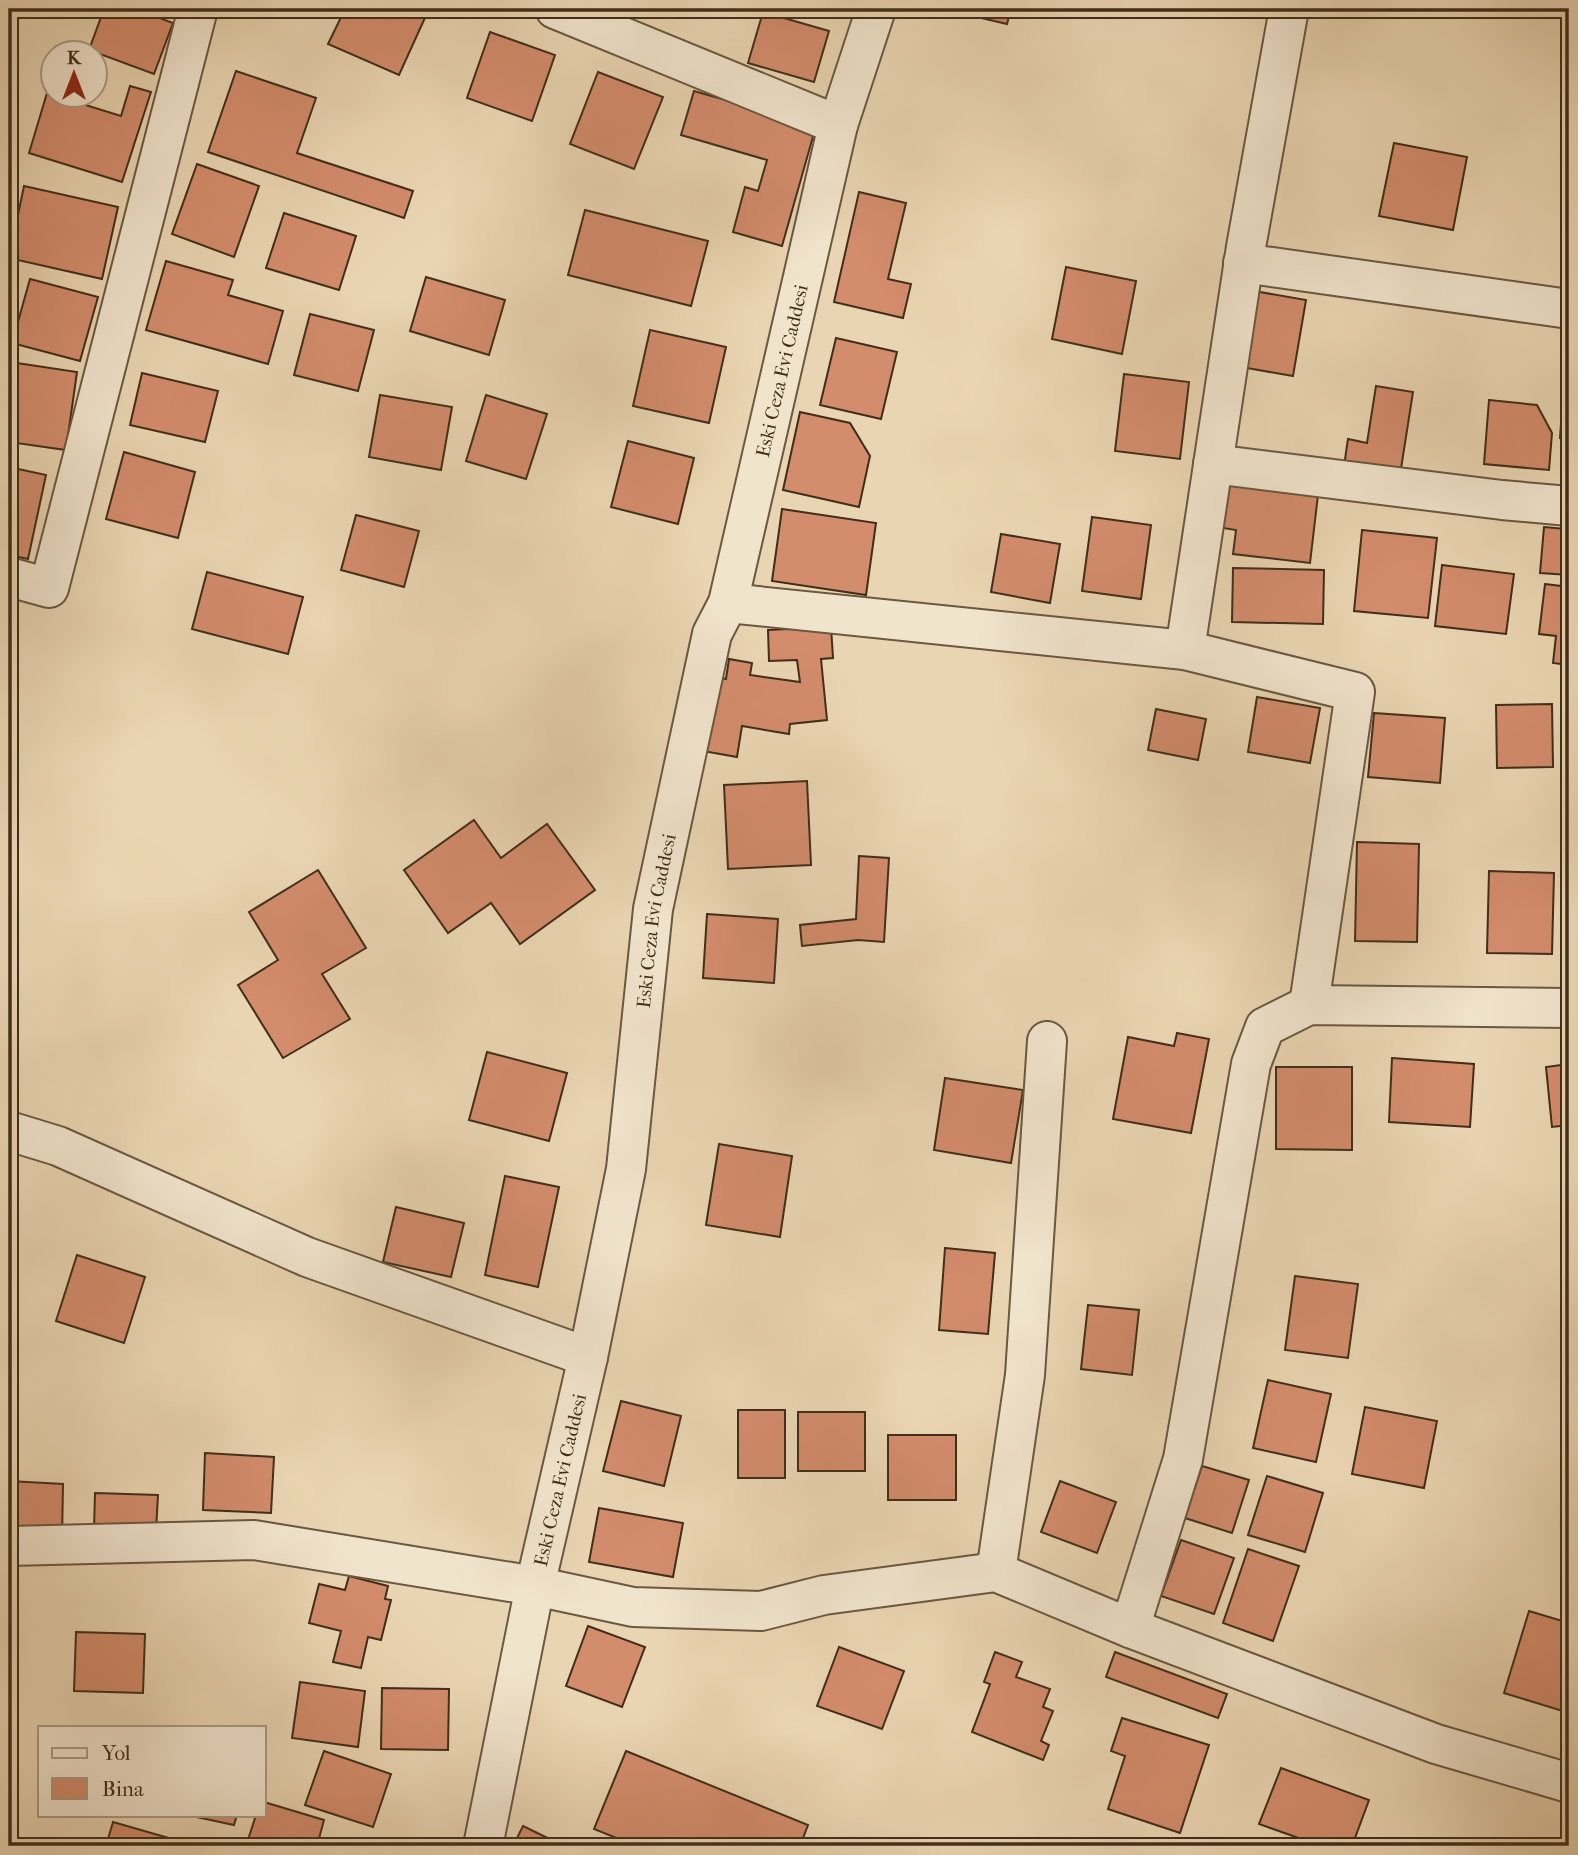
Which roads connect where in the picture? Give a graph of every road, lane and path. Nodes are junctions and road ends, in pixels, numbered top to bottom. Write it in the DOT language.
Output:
graph roads {
  1 [pos="198,9"];
  2 [pos="555,9"];
  3 [pos="876,9"];
  4 [pos="1289,9"];
  5 [pos="838,125"];
  6 [pos="1243,263"];
  7 [pos="1569,309"];
  8 [pos="1213,464"];
  9 [pos="1569,506"];
  10 [pos="9,577"];
  11 [pos="728,603"];
  12 [pos="1185,650"];
  13 [pos="1309,1005"];
  14 [pos="1569,1008"];
  15 [pos="1047,1041"];
  16 [pos="9,1131"];
  17 [pos="587,1357"];
  18 [pos="9,1546"];
  19 [pos="996,1572"];
  20 [pos="535,1586"];
  21 [pos="1130,1628"];
  22 [pos="1569,1783"];
  23 [pos="483,1846"];
  1 -- 10 [label="street"];
  2 -- 5 [label="street"];
  3 -- 5 [label="street, Eski Ceza Evi Caddesi"];
  4 -- 6 [label="street"];
  5 -- 11 [label="street, Eski Ceza Evi Caddesi"];
  6 -- 7 [label="street"];
  6 -- 8 [label="street"];
  8 -- 9 [label="street"];
  8 -- 12 [label="street"];
  11 -- 12 [label="street"];
  11 -- 17 [label="street, Eski Ceza Evi Caddesi"];
  12 -- 13 [label="street"];
  13 -- 14 [label="street"];
  13 -- 21 [label="street"];
  15 -- 19 [label="street"];
  16 -- 17 [label="street"];
  17 -- 20 [label="street, Eski Ceza Evi Caddesi"];
  18 -- 20 [label="street"];
  19 -- 20 [label="street"];
  19 -- 21 [label="street"];
  20 -- 23 [label="street, Eski Ceza Evi Caddesi"];
  21 -- 22 [label="street"];
}
